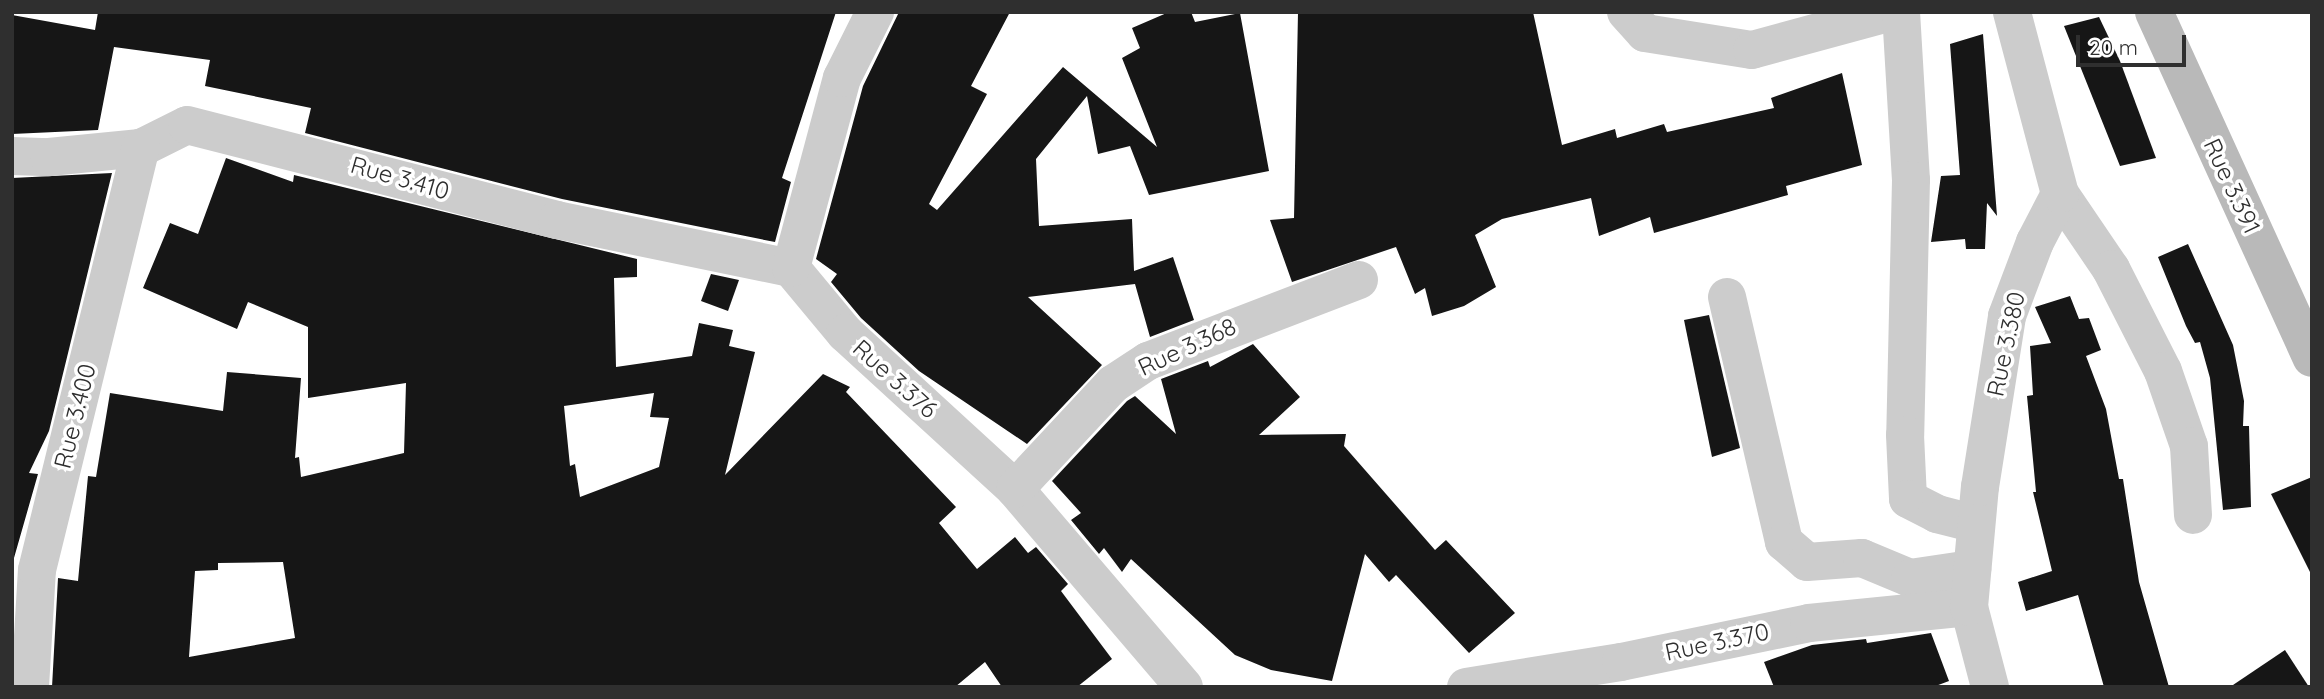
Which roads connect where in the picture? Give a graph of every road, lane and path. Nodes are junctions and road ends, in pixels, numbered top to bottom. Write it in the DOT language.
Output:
graph roads {
  1 [pos="875,12"];
  2 [pos="1626,12"];
  3 [pos="1892,12"];
  4 [pos="1901,12"];
  5 [pos="2012,12"];
  6 [pos="2154,12"];
  7 [pos="141,148"];
  8 [pos="12,156"];
  9 [pos="2060,194"];
  10 [pos="790,268"];
  11 [pos="1359,280"];
  12 [pos="1727,298"];
  13 [pos="2312,358"];
  14 [pos="1015,489"];
  15 [pos="2193,515"];
  16 [pos="1976,524"];
  17 [pos="1972,569"];
  18 [pos="1969,607"];
  19 [pos="30,687"];
  20 [pos="1184,687"];
  21 [pos="1465,687"];
  22 [pos="1990,687"];
  1 -- 10 [label="street"];
  2 -- 3 [label="street"];
  4 -- 16 [label="street"];
  5 -- 9 [label="street"];
  6 -- 13 [label="main road, Rue 3.391"];
  7 -- 8 [label="street, Rue 3.410"];
  7 -- 10 [label="street, Rue 3.410"];
  7 -- 19 [label="street, Rue 3.400"];
  9 -- 15 [label="street"];
  9 -- 16 [label="street, Rue 3.380"];
  10 -- 14 [label="street, Rue 3.376"];
  11 -- 14 [label="street, Rue 3.368"];
  12 -- 17 [label="street"];
  14 -- 20 [label="street, Rue 3.376"];
  16 -- 17 [label="street, Rue 3.380"];
  17 -- 18 [label="street, Rue 3.380"];
  18 -- 21 [label="street, Rue 3.370"];
  18 -- 22 [label="street, Rue 3.380"];
}
